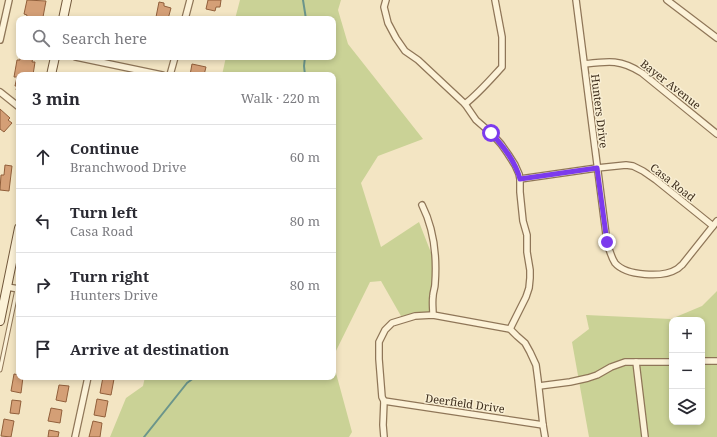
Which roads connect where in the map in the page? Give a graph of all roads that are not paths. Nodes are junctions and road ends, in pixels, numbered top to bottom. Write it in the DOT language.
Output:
graph roads {
  1 [pos="9,0"];
  2 [pos="67,0"];
  3 [pos="190,0"];
  4 [pos="386,0"];
  5 [pos="495,0"];
  6 [pos="576,0"];
  7 [pos="667,0"];
  8 [pos="64,16"];
  9 [pos="186,16"];
  10 [pos="717,38"];
  11 [pos="0,40"];
  12 [pos="54,60"];
  13 [pos="90,60"];
  14 [pos="174,60"];
  15 [pos="584,64"];
  16 [pos="52,72"];
  17 [pos="148,72"];
  18 [pos="171,72"];
  19 [pos="0,92"];
  20 [pos="465,104"];
  21 [pos="16,105"];
  22 [pos="717,134"];
  23 [pos="597,168"];
  24 [pos="520,179"];
  25 [pos="422,205"];
  26 [pos="717,221"];
  27 [pos="713,226"];
  28 [pos="16,243"];
  29 [pos="7,287"];
  30 [pos="16,289"];
  31 [pos="16,298"];
  32 [pos="433,315"];
  33 [pos="0,321"];
  34 [pos="510,329"];
  35 [pos="717,361"];
  36 [pos="636,362"];
  37 [pos="669,362"];
  38 [pos="705,362"];
  39 [pos="0,370"];
  40 [pos="87,380"];
  41 [pos="539,386"];
  42 [pos="384,401"];
  43 [pos="543,425"];
  44 [pos="75,437"];
  45 [pos="384,437"];
  46 [pos="545,437"];
  47 [pos="646,437"];
  1 -- 11 [label="street"];
  2 -- 8 [label="main road"];
  3 -- 9 [label="street"];
  4 -- 20 [label="street"];
  5 -- 20 [label="street"];
  6 -- 15 [label="street, Hunters Drive"];
  7 -- 10 [label="street"];
  12 -- 16 [label="main road"];
  13 -- 17 [label="street"];
  14 -- 18 [label="street"];
  15 -- 22 [label="street, Bayer Avenue"];
  15 -- 23 [label="street, Hunters Drive"];
  19 -- 21 [label="street"];
  20 -- 24 [label="street"];
  23 -- 24 [label="street, Casa Road"];
  23 -- 27 [label="street, Casa Road"];
  23 -- 27 [label="street, Hunters Drive"];
  24 -- 34 [label="street"];
  25 -- 32 [label="street"];
  26 -- 27 [label="street, Hunters Drive"];
  28 -- 29 [label="main road"];
  29 -- 30 [label="street"];
  29 -- 33 [label="main road"];
  31 -- 39 [label="lane"];
  32 -- 34 [label="street"];
  32 -- 42 [label="street"];
  34 -- 41 [label="street"];
  35 -- 38 [label="street"];
  36 -- 37 [label="street"];
  36 -- 41 [label="street"];
  36 -- 47 [label="street"];
  40 -- 44 [label="street"];
  41 -- 43 [label="street"];
  42 -- 43 [label="street, Deerfield Drive"];
  42 -- 45 [label="street"];
  43 -- 46 [label="street"];
}
